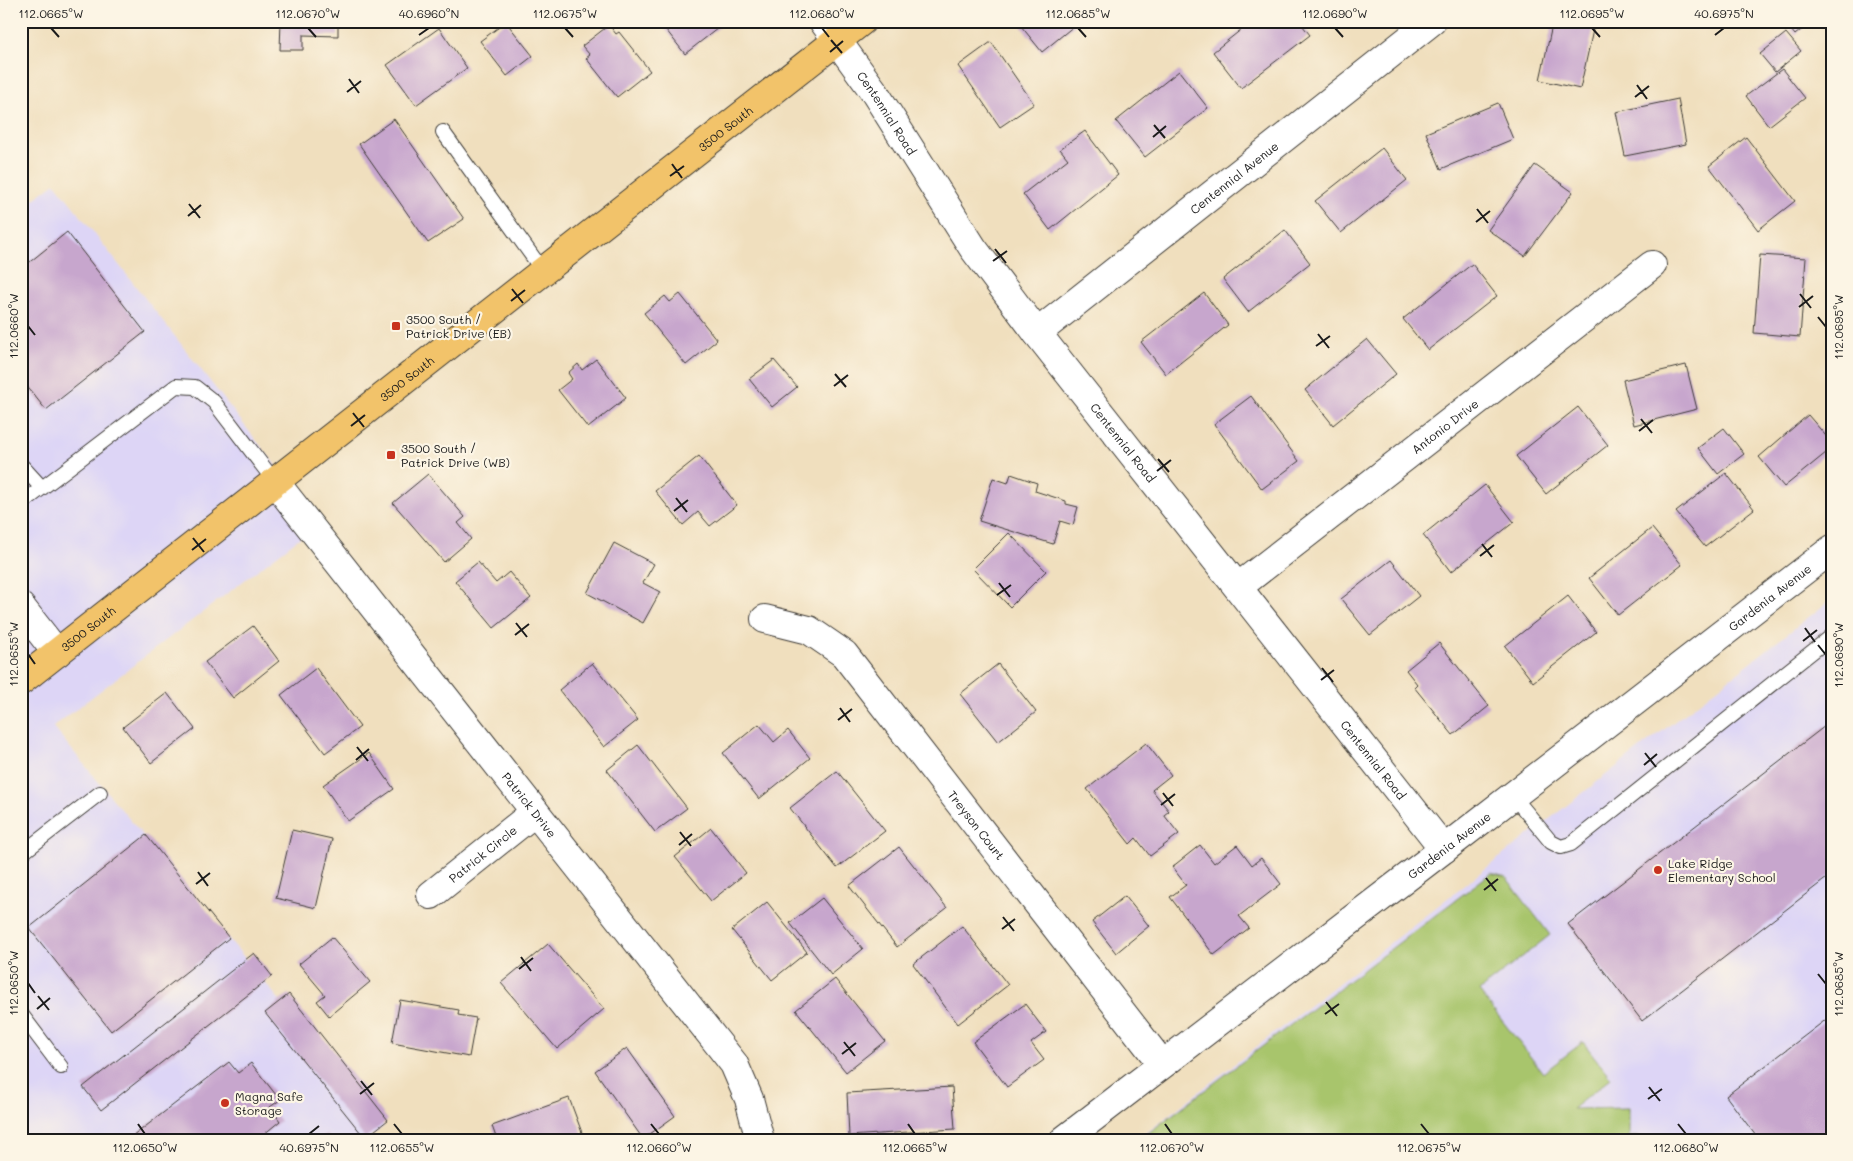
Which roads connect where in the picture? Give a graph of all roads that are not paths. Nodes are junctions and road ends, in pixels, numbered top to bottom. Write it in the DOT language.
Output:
graph roads {
  1 [pos="862,21"];
  2 [pos="1432,21"];
  3 [pos="830,31"];
  4 [pos="443,132"];
  5 [pos="1652,265"];
  6 [pos="543,271"];
  7 [pos="1037,333"];
  8 [pos="21,464"];
  9 [pos="275,482"];
  10 [pos="42,488"];
  11 [pos="21,504"];
  12 [pos="1832,549"];
  13 [pos="1238,587"];
  14 [pos="21,607"];
  15 [pos="766,620"];
  16 [pos="1832,636"];
  17 [pos="56,653"];
  18 [pos="21,681"];
  19 [pos="100,793"];
  20 [pos="1512,796"];
  21 [pos="535,812"];
  22 [pos="1444,849"];
  23 [pos="21,854"];
  24 [pos="431,895"];
  25 [pos="21,1014"];
  26 [pos="1162,1064"];
  27 [pos="61,1067"];
  28 [pos="760,1140"];
  29 [pos="1064,1140"];
  1 -- 3 [label="main road, 3500 South"];
  2 -- 7 [label="street, Centennial Avenue"];
  3 -- 6 [label="main road, 3500 South"];
  3 -- 7 [label="street, Centennial Road"];
  4 -- 6 [label="lane"];
  5 -- 13 [label="street, Antonio Drive"];
  6 -- 9 [label="main road, 3500 South"];
  7 -- 13 [label="street, Centennial Road"];
  8 -- 10 [label="lane"];
  9 -- 10 [label="lane"];
  9 -- 17 [label="main road, 3500 South"];
  9 -- 21 [label="street, Patrick Drive"];
  10 -- 11 [label="lane"];
  12 -- 20 [label="street, Gardenia Avenue"];
  13 -- 22 [label="street, Centennial Road"];
  14 -- 17 [label="street"];
  15 -- 26 [label="street, Treyson Court"];
  16 -- 20 [label="lane"];
  17 -- 18 [label="main road, 3500 South"];
  19 -- 23 [label="lane"];
  20 -- 22 [label="street, Gardenia Avenue"];
  21 -- 24 [label="street, Patrick Circle"];
  21 -- 28 [label="street, Patrick Drive"];
  22 -- 26 [label="street, Gardenia Avenue"];
  25 -- 27 [label="lane"];
  26 -- 29 [label="street, Gardenia Avenue"];
}
